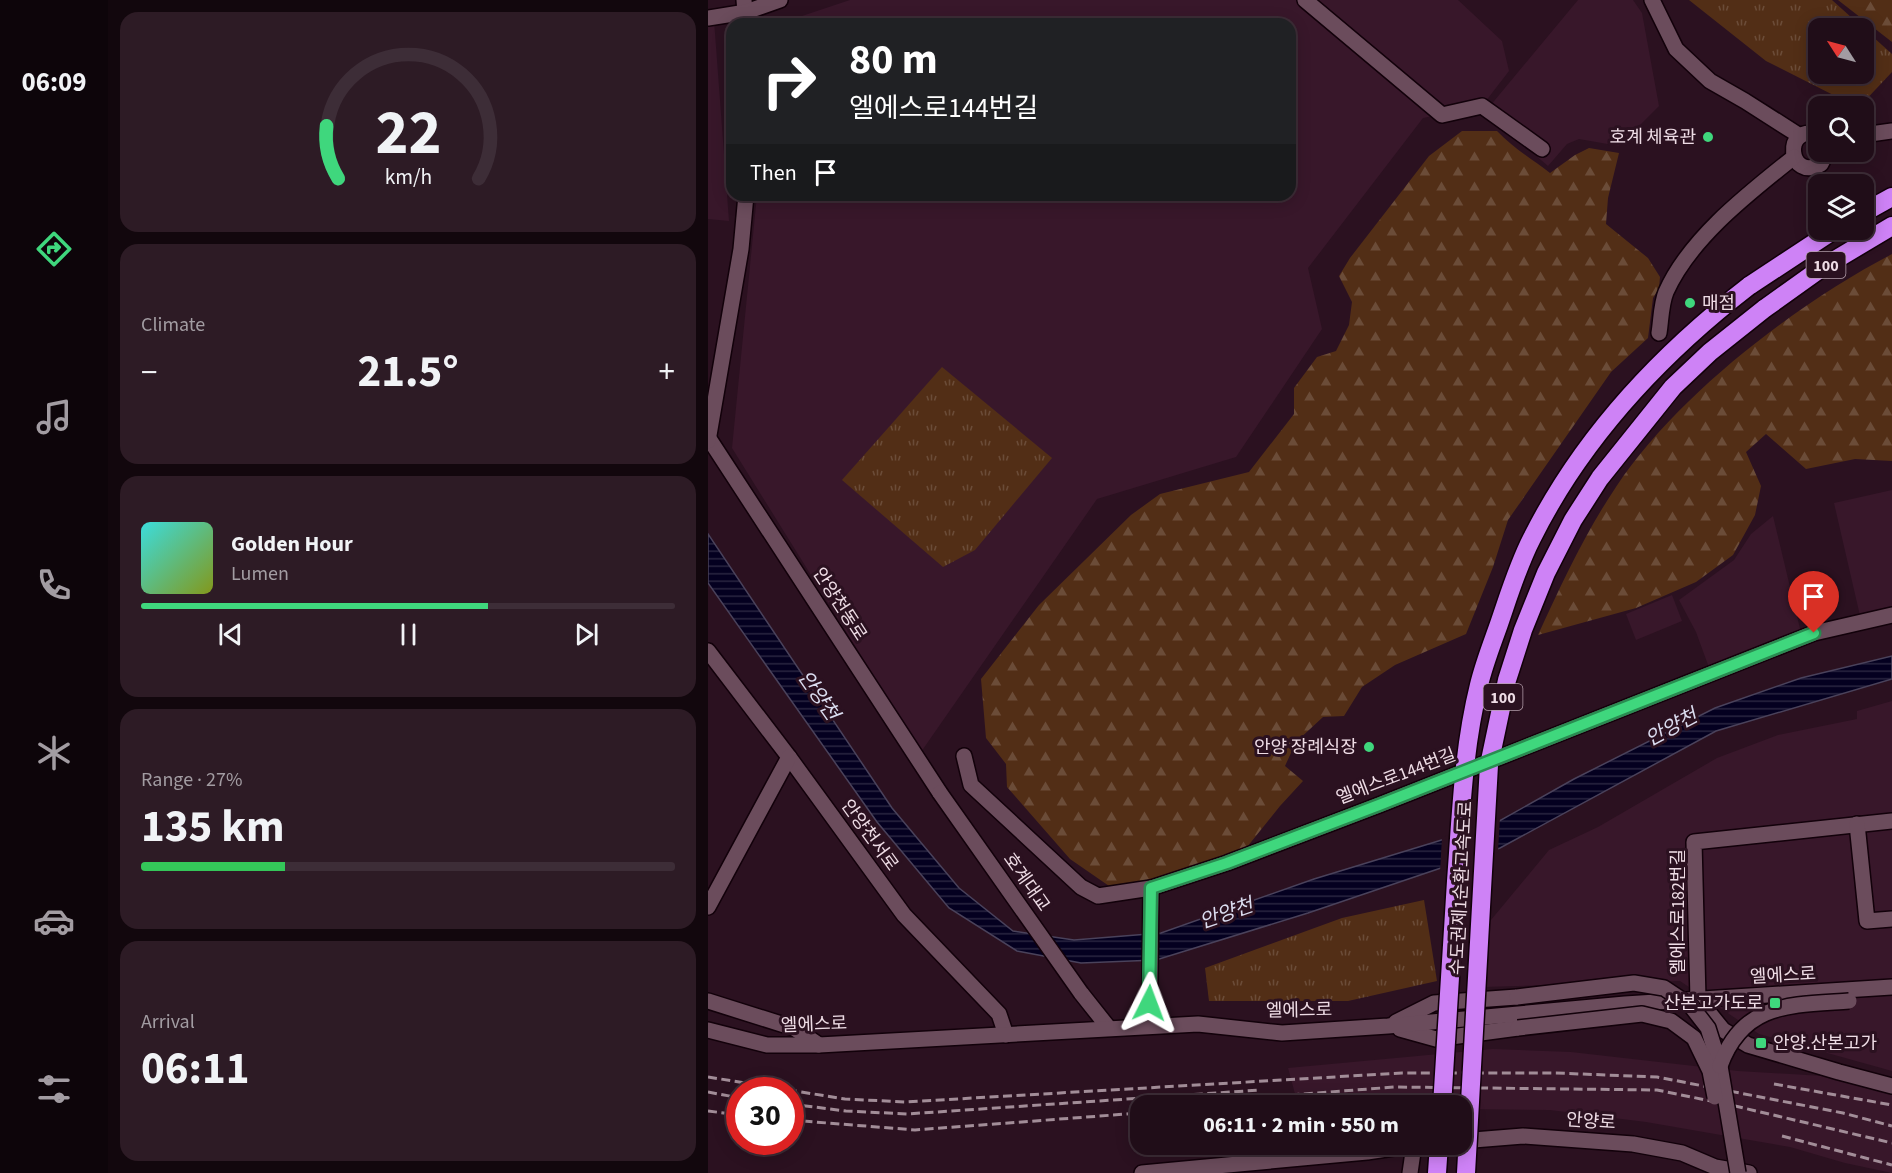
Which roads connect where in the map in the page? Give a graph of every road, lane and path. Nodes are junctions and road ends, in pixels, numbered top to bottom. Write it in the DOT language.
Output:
graph roads {
  1 [pos="780,0"];
  2 [pos="1305,0"];
  3 [pos="1652,0"];
  4 [pos="745,12"];
  5 [pos="708,18"];
  6 [pos="1892,131"];
  7 [pos="1808,133"];
  8 [pos="1874,133"];
  9 [pos="1800,136"];
  10 [pos="1542,149"];
  11 [pos="1794,157"];
  12 [pos="1822,162"];
  13 [pos="1892,197"];
  14 [pos="745,201"];
  15 [pos="1874,207"];
  16 [pos="1892,226"];
  17 [pos="1819,240"];
  18 [pos="1659,333"];
  19 [pos="708,439"];
  20 [pos="1892,615"];
  21 [pos="708,651"];
  22 [pos="964,756"];
  23 [pos="789,757"];
  24 [pos="940,793"];
  25 [pos="1892,821"];
  26 [pos="1857,825"];
  27 [pos="1151,893"];
  28 [pos="708,907"];
  29 [pos="1892,919"];
  30 [pos="1892,989"];
  31 [pos="1698,999"];
  32 [pos="708,1001"];
  33 [pos="1147,1026"];
  34 [pos="1388,1026"];
  35 [pos="1108,1027"];
  36 [pos="708,1030"];
  37 [pos="1006,1035"];
  38 [pos="819,1045"];
  39 [pos="1720,1066"];
  40 [pos="1892,1086"];
  41 [pos="1443,1095"];
  42 [pos="1472,1140"];
  43 [pos="1354,1155"];
  44 [pos="1413,1155"];
  45 [pos="1438,1155"];
  46 [pos="1287,1166"];
  47 [pos="1720,1171"];
  48 [pos="1172,1172"];
  49 [pos="1142,1173"];
  50 [pos="1410,1173"];
  51 [pos="1437,1173"];
  52 [pos="1466,1173"];
  53 [pos="1738,1173"];
  54 [pos="1749,1173"];
  1 -- 4 [label="street"];
  2 -- 10 [label="street"];
  3 -- 9 [label="street"];
  4 -- 5 [label="street"];
  6 -- 8 [label="street"];
  7 -- 9 [label="street"];
  9 -- 11 [label="street"];
  11 -- 12 [label="street"];
  11 -- 18 [label="street"];
  13 -- 15 [label="highway"];
  14 -- 19 [label="street"];
  16 -- 52 [label="highway, 수도권제1순환고속도로 / 100, bridge"];
  17 -- 41 [label="highway, 수도권제1순환고속도로 / 100, bridge"];
  19 -- 24 [label="street, 안양천동로"];
  20 -- 27 [label="street, 엘에스로144번길"];
  21 -- 23 [label="street, 안양천서로"];
  22 -- 27 [label="street, 엘에스로144번길"];
  23 -- 28 [label="street"];
  23 -- 37 [label="street, 안양천서로"];
  24 -- 35 [label="street, 호계대교, bridge"];
  25 -- 26 [label="street, 엘에스로182번길"];
  26 -- 29 [label="street"];
  26 -- 31 [label="street, 엘에스로182번길"];
  27 -- 33 [label="street"];
  30 -- 31 [label="street, 엘에스로"];
  30 -- 39 [label="street, bridge"];
  31 -- 34 [label="street, 엘에스로"];
  31 -- 40 [label="street"];
  32 -- 38 [label="street"];
  33 -- 34 [label="street, 엘에스로"];
  33 -- 35 [label="street, 엘에스로"];
  34 -- 39 [label="street, bridge"];
  34 -- 47 [label="street, bridge"];
  35 -- 37 [label="street, 엘에스로"];
  36 -- 38 [label="street, 엘에스로"];
  37 -- 38 [label="street, 엘에스로"];
  39 -- 53 [label="street, bridge"];
  42 -- 47 [label="street, 안양로"];
  43 -- 46 [label="street"];
  44 -- 50 [label="street"];
  45 -- 51 [label="highway"];
  46 -- 48 [label="street"];
  47 -- 54 [label="street, 안양로"];
  48 -- 49 [label="street"];
}
